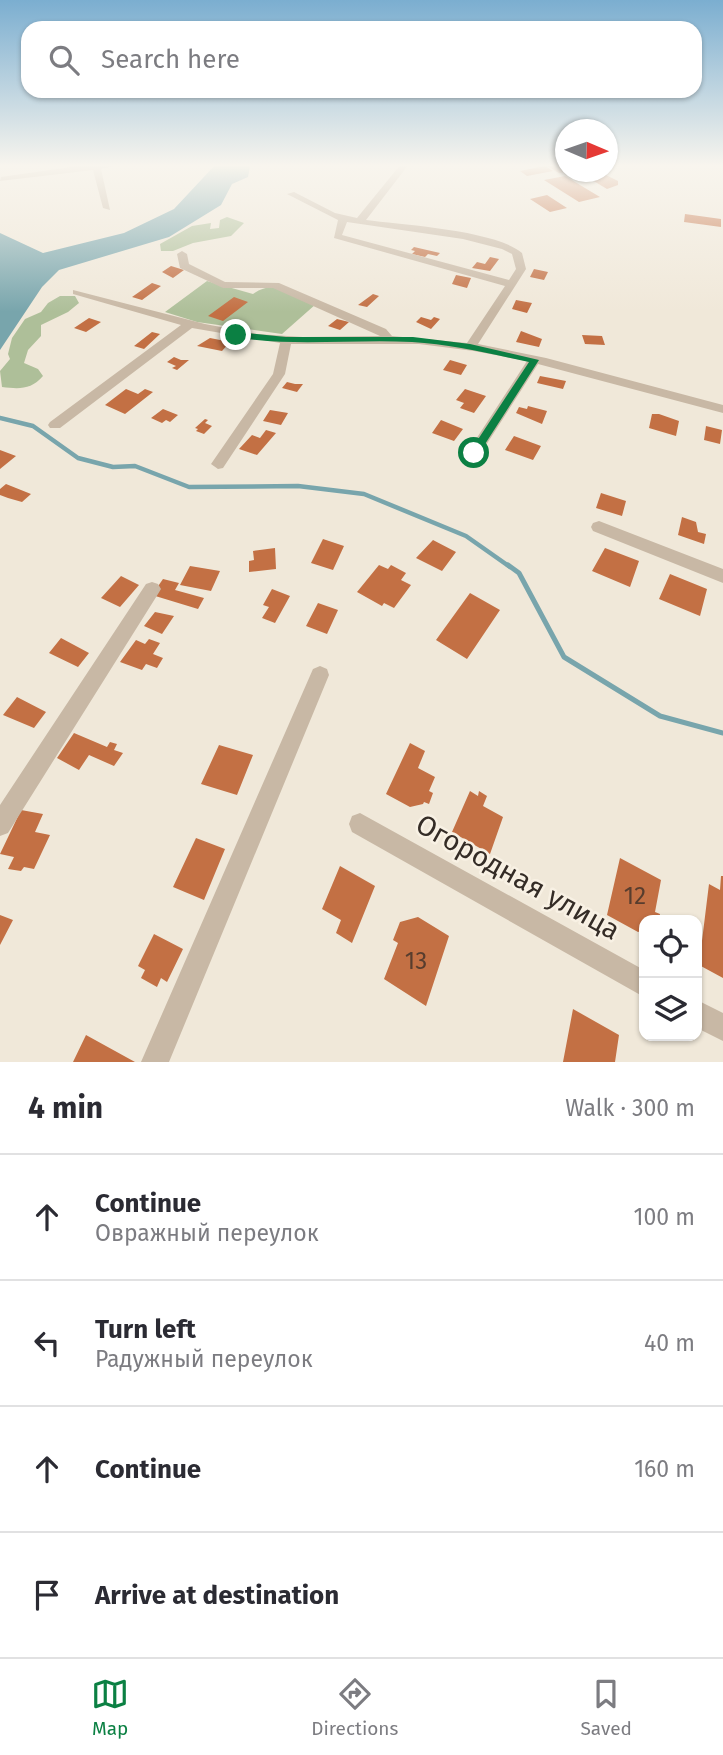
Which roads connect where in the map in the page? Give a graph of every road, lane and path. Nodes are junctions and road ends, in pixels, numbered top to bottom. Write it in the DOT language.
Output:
graph roads {
  1 [pos="332,214"];
  2 [pos="365,214"];
  3 [pos="343,219"];
  4 [pos="359,221"];
  5 [pos="182,254"];
  6 [pos="511,284"];
  7 [pos="77,292"];
  8 [pos="189,325"];
  9 [pos="388,339"];
  10 [pos="286,340"];
  11 [pos="470,347"];
  12 [pos="534,360"];
  13 [pos="723,409"];
  14 [pos="55,425"];
  15 [pos="474,453"];
  16 [pos="218,464"];
  17 [pos="599,527"];
  18 [pos="723,576"];
  19 [pos="152,589"];
  20 [pos="320,675"];
  21 [pos="360,824"];
  22 [pos="0,825"];
  23 [pos="639,981"];
  24 [pos="702,1016"];
  25 [pos="723,1028"];
  26 [pos="155,1062"];
  1 -- 3 [label="street"];
  2 -- 4 [label="street"];
  3 -- 4 [label="street"];
  3 -- 6 [label="street"];
  4 -- 6 [label="street"];
  5 -- 9 [label="street"];
  6 -- 11 [label="street"];
  7 -- 8 [label="street"];
  8 -- 10 [label="street"];
  8 -- 14 [label="street"];
  9 -- 10 [label="street"];
  9 -- 11 [label="street"];
  10 -- 16 [label="street"];
  11 -- 12 [label="street"];
  12 -- 13 [label="street"];
  12 -- 15 [label="street"];
  17 -- 18 [label="street"];
  19 -- 22 [label="street"];
  20 -- 26 [label="street"];
  21 -- 23 [label="street, Огородная улица"];
  24 -- 25 [label="street"];
}
